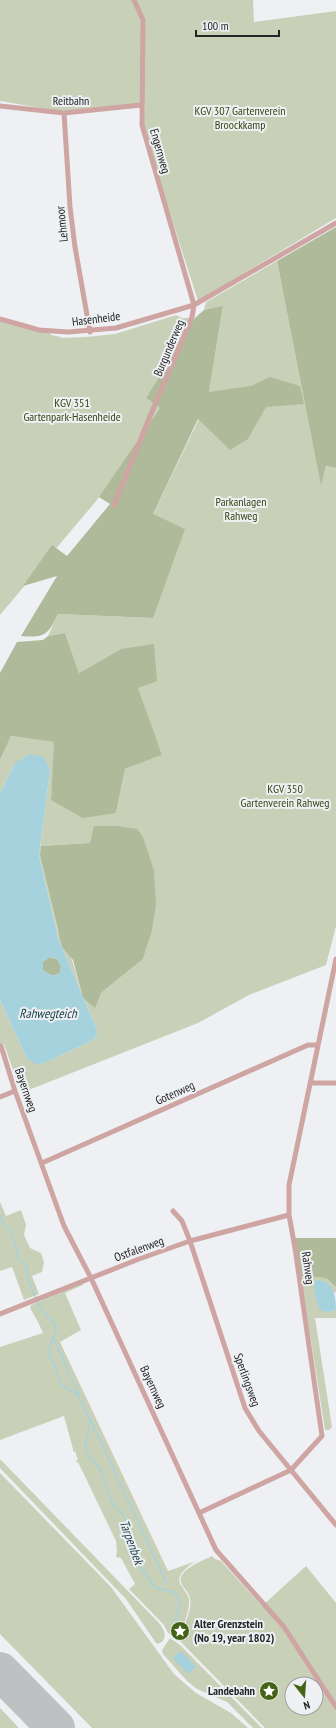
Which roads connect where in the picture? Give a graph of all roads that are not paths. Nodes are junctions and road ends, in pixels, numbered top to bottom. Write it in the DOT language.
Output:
graph roads {
  1 [pos="134,0"];
  2 [pos="141,105"];
  3 [pos="0,106"];
  4 [pos="64,113"];
  5 [pos="336,223"];
  6 [pos="194,305"];
  7 [pos="0,319"];
  8 [pos="90,332"];
  9 [pos="114,505"];
  10 [pos="336,960"];
  11 [pos="318,1045"];
  12 [pos="1,1046"];
  13 [pos="310,1083"];
  14 [pos="336,1083"];
  15 [pos="15,1091"];
  16 [pos="0,1097"];
  17 [pos="42,1163"];
  18 [pos="173,1211"];
  19 [pos="288,1215"];
  20 [pos="190,1241"];
  21 [pos="91,1278"];
  22 [pos="0,1314"];
  23 [pos="291,1470"];
  24 [pos="199,1513"];
  25 [pos="336,1526"];
  26 [pos="336,1707"];
  1 -- 2 [label="street, Engernweg"];
  2 -- 4 [label="street, Reitbahn"];
  2 -- 6 [label="street, Engernweg"];
  3 -- 4 [label="street, Reitbahn"];
  4 -- 8 [label="street, Lehmoor"];
  5 -- 6 [label="street"];
  6 -- 8 [label="street, Hasenheide"];
  6 -- 9 [label="street, Burgunderweg"];
  7 -- 8 [label="street, Hasenheide"];
  10 -- 11 [label="street, Rahweg"];
  11 -- 13 [label="street, Rahweg"];
  11 -- 17 [label="street, Gotenweg"];
  12 -- 15 [label="street, Bayernweg"];
  13 -- 14 [label="street"];
  13 -- 19 [label="street, Rahweg"];
  15 -- 16 [label="street"];
  15 -- 17 [label="street, Bayernweg"];
  17 -- 21 [label="street, Bayernweg"];
  18 -- 20 [label="street, Sperlingsweg"];
  19 -- 20 [label="street, Ostfalenweg"];
  19 -- 23 [label="street, Rahweg"];
  20 -- 21 [label="street, Ostfalenweg"];
  20 -- 23 [label="street, Sperlingsweg"];
  21 -- 22 [label="street, Ostfalenweg"];
  21 -- 24 [label="street, Bayernweg"];
  23 -- 24 [label="street, Rahweg"];
  23 -- 25 [label="street, Sperlingsweg"];
  24 -- 26 [label="street, Bayernweg"];
}
